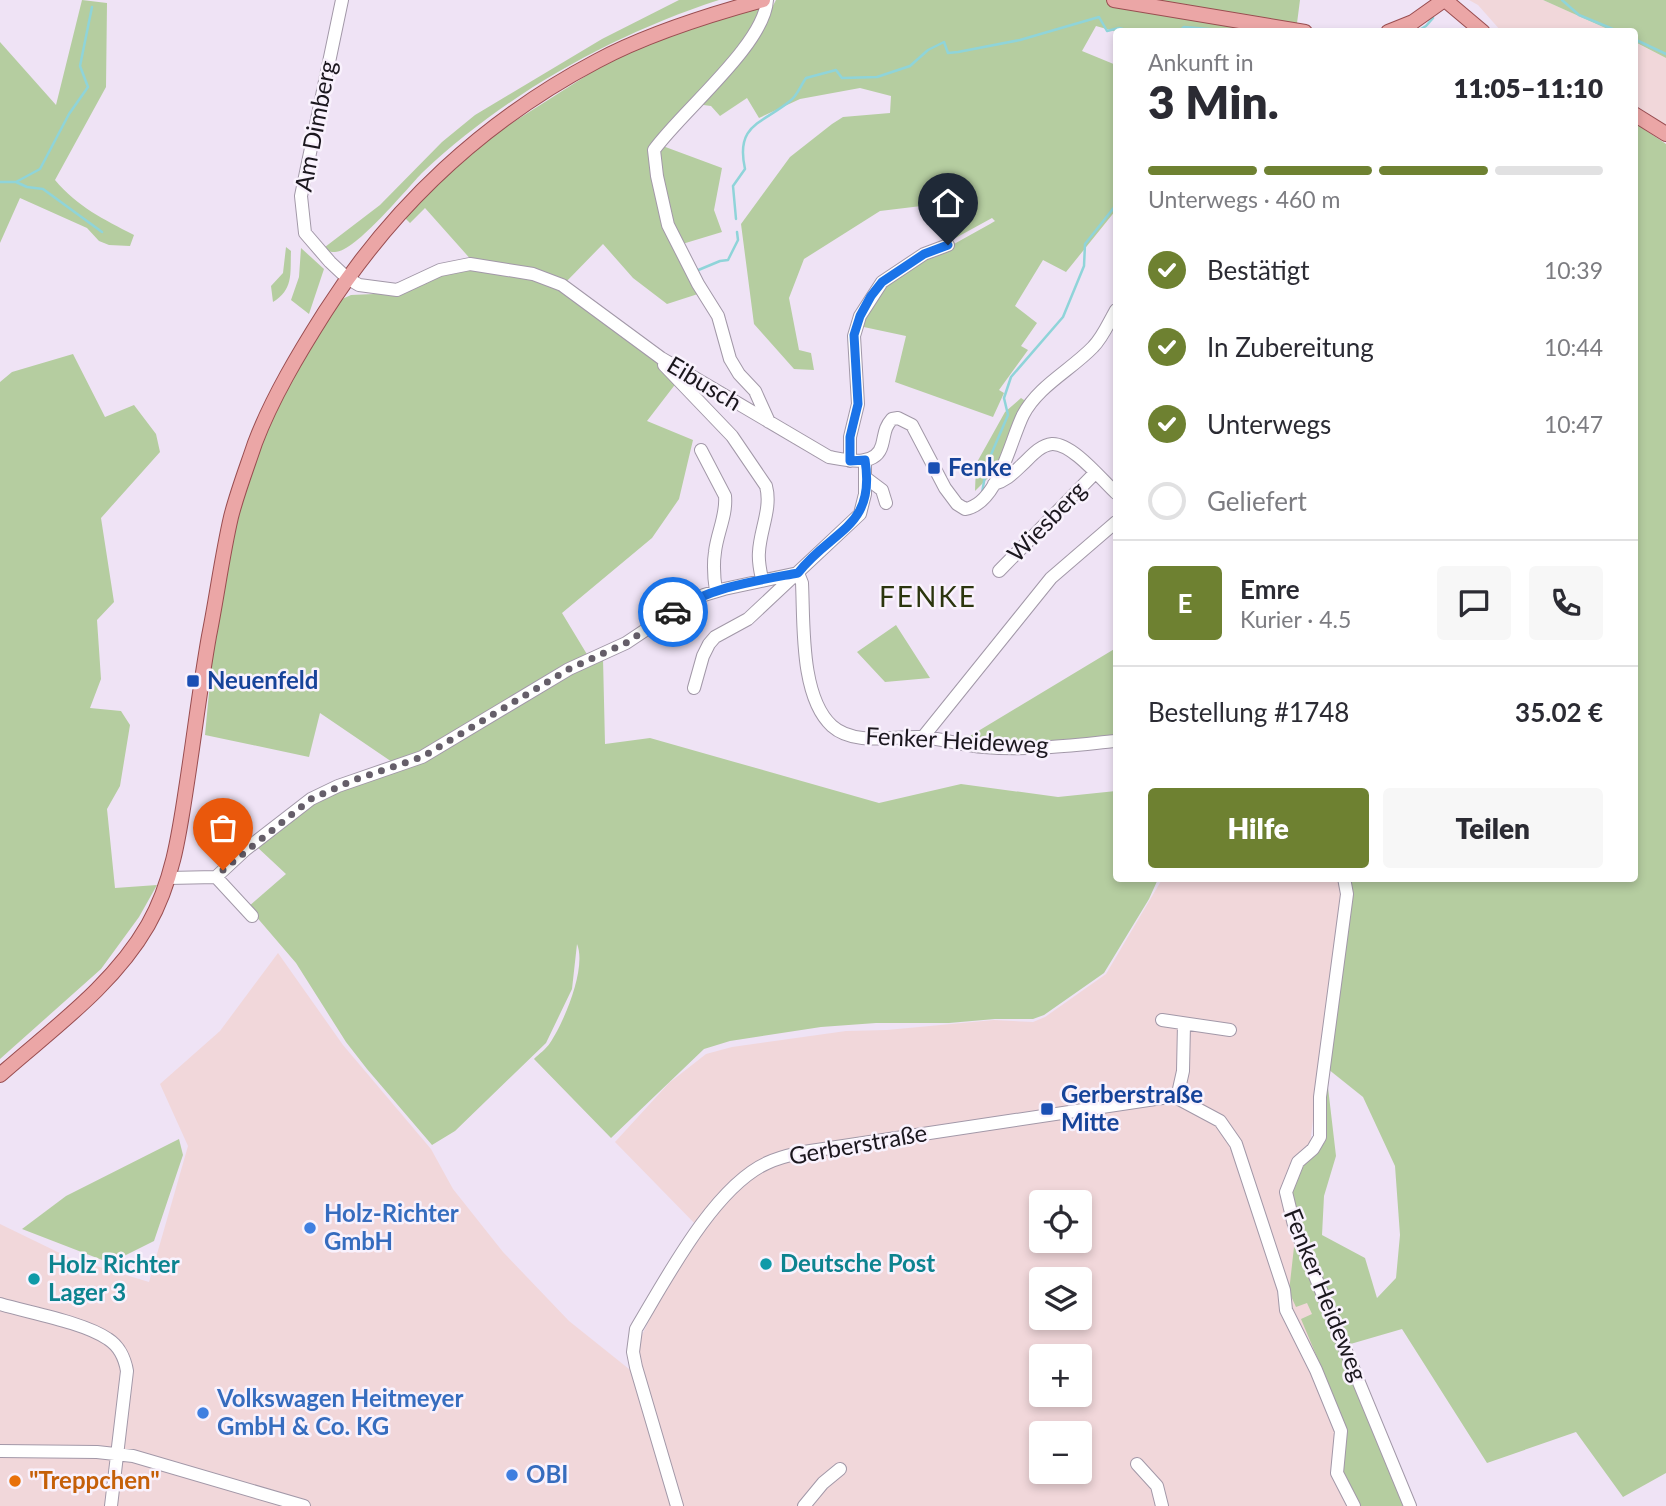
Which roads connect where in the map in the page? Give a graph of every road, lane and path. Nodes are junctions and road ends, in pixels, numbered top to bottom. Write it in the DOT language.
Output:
graph roads {
  1 [pos="341,0"];
  2 [pos="765,0"];
  3 [pos="1114,0"];
  4 [pos="1445,0"];
  5 [pos="1281,28"];
  6 [pos="1398,28"];
  7 [pos="1477,28"];
  8 [pos="1638,116"];
  9 [pos="1666,134"];
  10 [pos="948,245"];
  11 [pos="347,278"];
  12 [pos="1113,315"];
  13 [pos="661,358"];
  14 [pos="769,422"];
  15 [pos="701,450"];
  16 [pos="865,460"];
  17 [pos="850,461"];
  18 [pos="1095,473"];
  19 [pos="866,478"];
  20 [pos="994,484"];
  21 [pos="1113,490"];
  22 [pos="886,503"];
  23 [pos="1113,525"];
  24 [pos="999,571"];
  25 [pos="798,573"];
  26 [pos="762,579"];
  27 [pos="716,592"];
  28 [pos="694,688"];
  29 [pos="923,737"];
  30 [pos="1113,741"];
  31 [pos="216,877"];
  32 [pos="168,878"];
  33 [pos="1345,882"];
  34 [pos="253,916"];
  35 [pos="1162,1020"];
  36 [pos="1184,1024"];
  37 [pos="1230,1030"];
  38 [pos="0,1075"];
  39 [pos="1177,1098"];
  40 [pos="0,1304"];
  41 [pos="0,1451"];
  42 [pos="119,1454"];
  43 [pos="1137,1464"];
  44 [pos="840,1469"];
  45 [pos="111,1506"];
  46 [pos="304,1506"];
  47 [pos="677,1506"];
  48 [pos="804,1506"];
  49 [pos="1162,1506"];
  50 [pos="1354,1506"];
  51 [pos="1410,1506"];
  1 -- 11 [label="street, Am Dimberg"];
  2 -- 11 [label="main road"];
  2 -- 14 [label="street"];
  3 -- 5 [label="main road"];
  4 -- 6 [label="main road"];
  4 -- 7 [label="main road"];
  8 -- 9 [label="main road"];
  10 -- 17 [label="street"];
  11 -- 13 [label="street, Eibusch"];
  11 -- 32 [label="main road"];
  12 -- 20 [label="street"];
  13 -- 14 [label="street, Eibusch"];
  13 -- 26 [label="street"];
  14 -- 17 [label="street, Eibusch"];
  15 -- 27 [label="street"];
  16 -- 17 [label="street, Eibusch"];
  16 -- 19 [label="street"];
  16 -- 20 [label="street"];
  18 -- 20 [label="street"];
  18 -- 21 [label="street"];
  18 -- 24 [label="street, Wiesberg"];
  19 -- 22 [label="street"];
  19 -- 25 [label="street"];
  23 -- 29 [label="street"];
  25 -- 26 [label="street"];
  25 -- 28 [label="street"];
  25 -- 29 [label="street, Fenker Heideweg"];
  26 -- 27 [label="street"];
  27 -- 31 [label="street"];
  29 -- 30 [label="street, Fenker Heideweg"];
  31 -- 32 [label="street"];
  31 -- 34 [label="street"];
  32 -- 38 [label="main road"];
  33 -- 51 [label="street, Fenker Heideweg"];
  35 -- 36 [label="street"];
  36 -- 37 [label="street"];
  36 -- 39 [label="street"];
  39 -- 47 [label="street, Gerberstraße"];
  39 -- 50 [label="street"];
  40 -- 42 [label="street"];
  41 -- 42 [label="street"];
  42 -- 45 [label="street"];
  42 -- 46 [label="street"];
  43 -- 49 [label="street"];
  44 -- 48 [label="street"];
}
